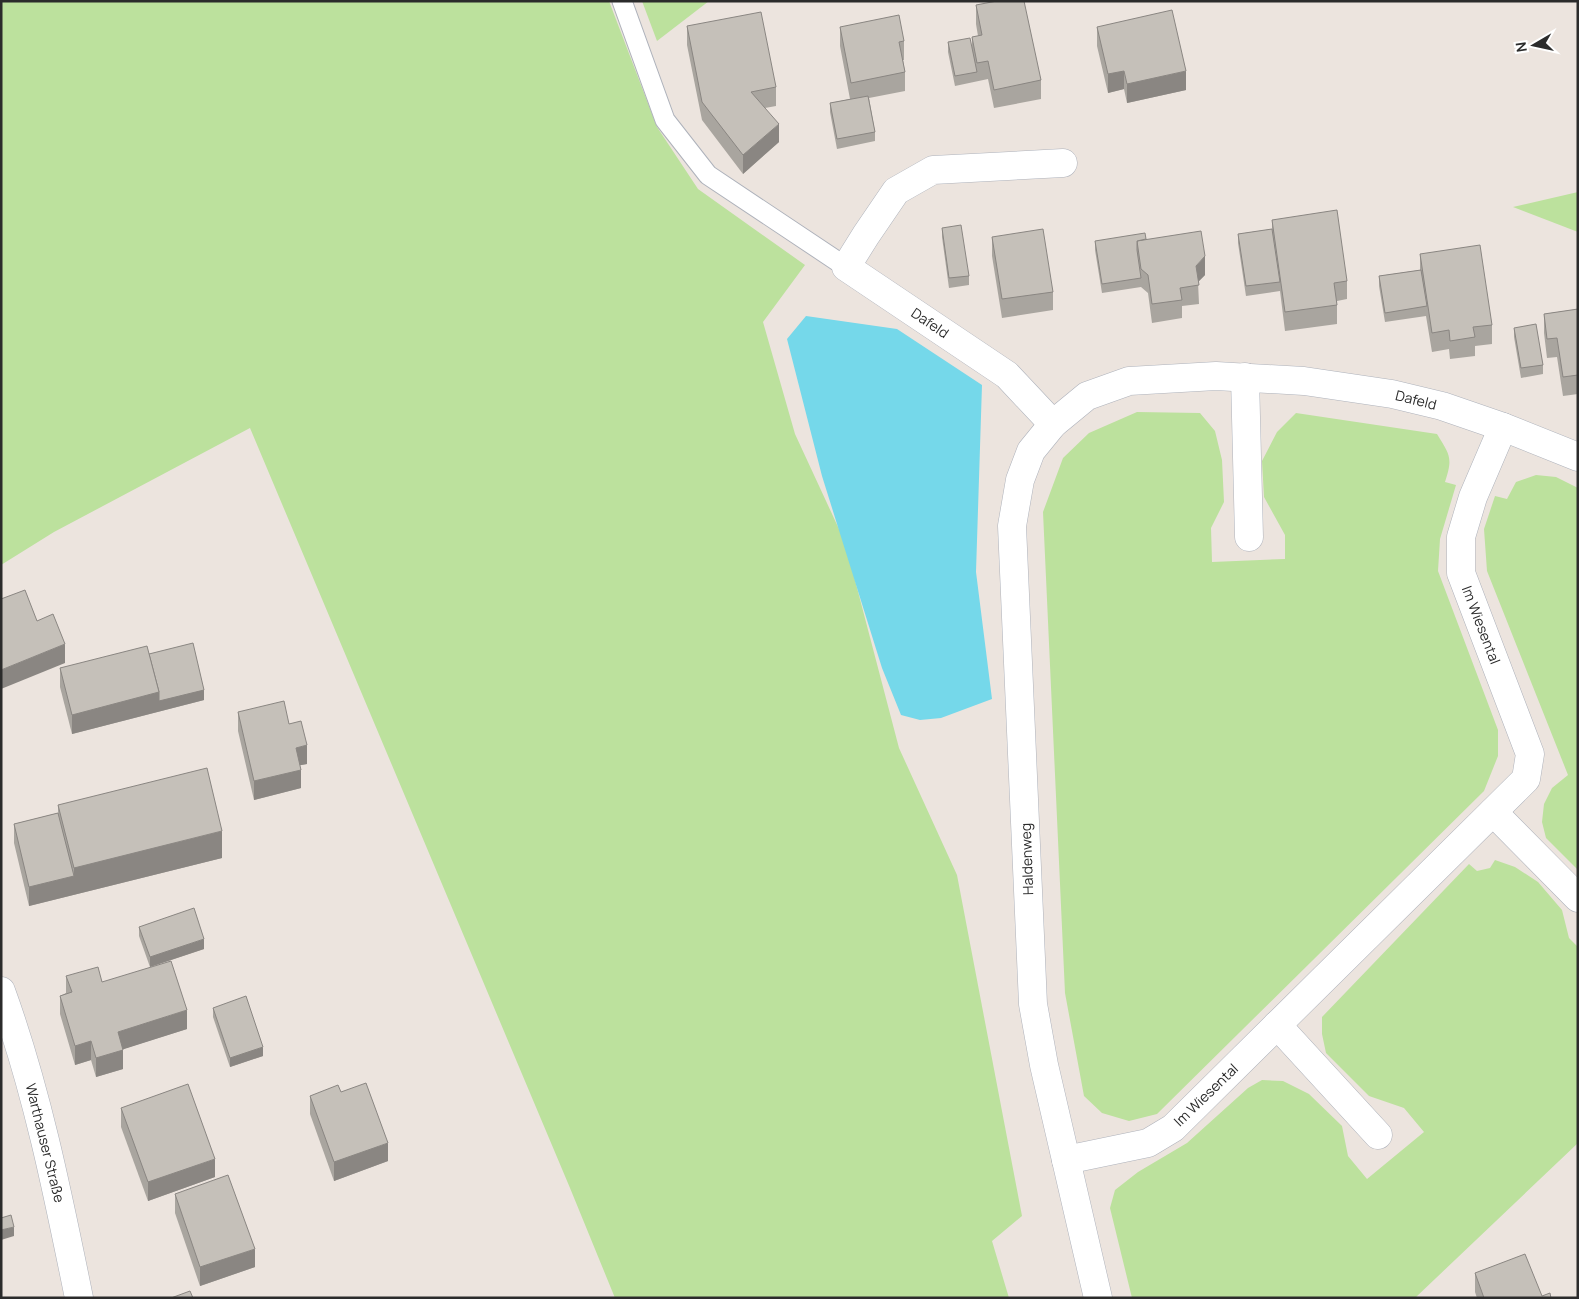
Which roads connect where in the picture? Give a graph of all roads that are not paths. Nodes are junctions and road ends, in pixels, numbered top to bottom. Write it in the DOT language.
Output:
graph roads {
  1 [pos="622,1"];
  2 [pos="1064,162"];
  3 [pos="846,267"];
  4 [pos="1245,377"];
  5 [pos="1053,424"];
  6 [pos="1503,427"];
  7 [pos="1578,457"];
  8 [pos="1249,537"];
  9 [pos="1493,812"];
  10 [pos="1578,898"];
  11 [pos="1,991"];
  12 [pos="1278,1025"];
  13 [pos="1378,1135"];
  14 [pos="1066,1160"];
  15 [pos="79,1298"];
  16 [pos="1098,1298"];
  1 -- 3 [label="lane"];
  2 -- 3 [label="street"];
  3 -- 5 [label="street, Dafeld"];
  4 -- 5 [label="street, Dafeld"];
  4 -- 6 [label="street, Dafeld"];
  4 -- 8 [label="street"];
  5 -- 14 [label="street, Haldenweg"];
  6 -- 7 [label="street, Dafeld"];
  6 -- 9 [label="street, Im Wiesental"];
  9 -- 10 [label="street"];
  9 -- 12 [label="street, Im Wiesental"];
  11 -- 15 [label="street, Warthauser Straße"];
  12 -- 13 [label="street"];
  12 -- 14 [label="street, Im Wiesental"];
  14 -- 16 [label="street, Haldenweg"];
}
